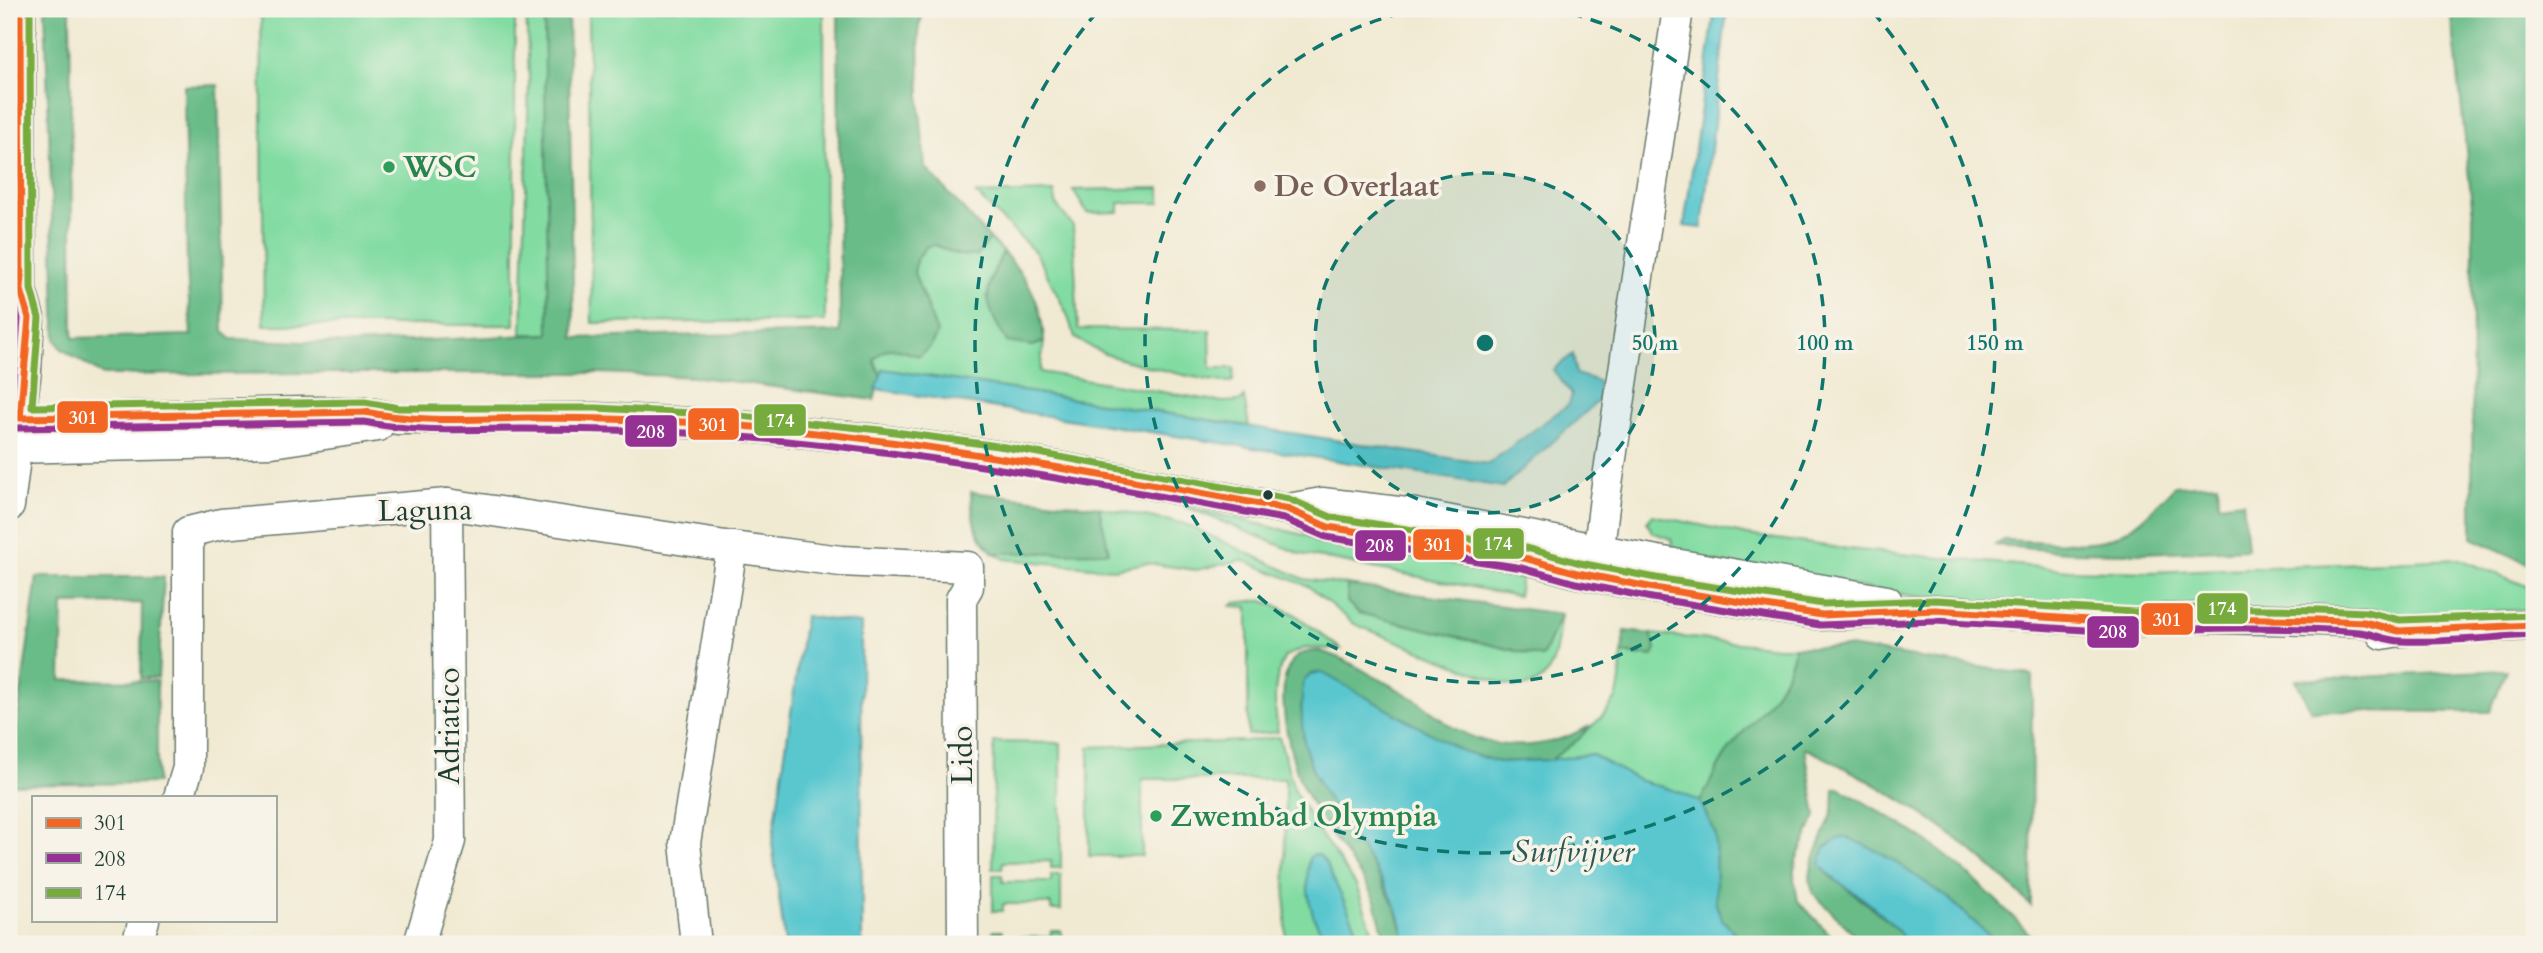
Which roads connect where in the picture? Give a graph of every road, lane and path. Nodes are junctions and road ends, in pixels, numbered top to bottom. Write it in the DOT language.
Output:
graph roads {
  1 [pos="20,9"];
  2 [pos="1678,9"];
  3 [pos="15,300"];
  4 [pos="15,418"];
  5 [pos="398,419"];
  6 [pos="13,448"];
  7 [pos="447,504"];
  8 [pos="9,506"];
  9 [pos="732,547"];
  10 [pos="1593,566"];
  11 [pos="968,567"];
  12 [pos="2534,625"];
  13 [pos="179,796"];
  14 [pos="143,922"];
  15 [pos="137,944"];
  16 [pos="419,944"];
  17 [pos="696,944"];
  18 [pos="963,944"];
  1 -- 3 [label="street"];
  2 -- 10 [label="street"];
  3 -- 4 [label="street"];
  4 -- 5 [label="street"];
  4 -- 6 [label="street"];
  5 -- 6 [label="street"];
  5 -- 10 [label="street"];
  6 -- 8 [label="street"];
  7 -- 9 [label="street, Laguna"];
  7 -- 13 [label="street, Laguna"];
  7 -- 16 [label="street, Adriatico"];
  9 -- 11 [label="street, Laguna"];
  9 -- 17 [label="street"];
  10 -- 12 [label="street"];
  11 -- 18 [label="street, Lido"];
  14 -- 15 [label="street"];
}
